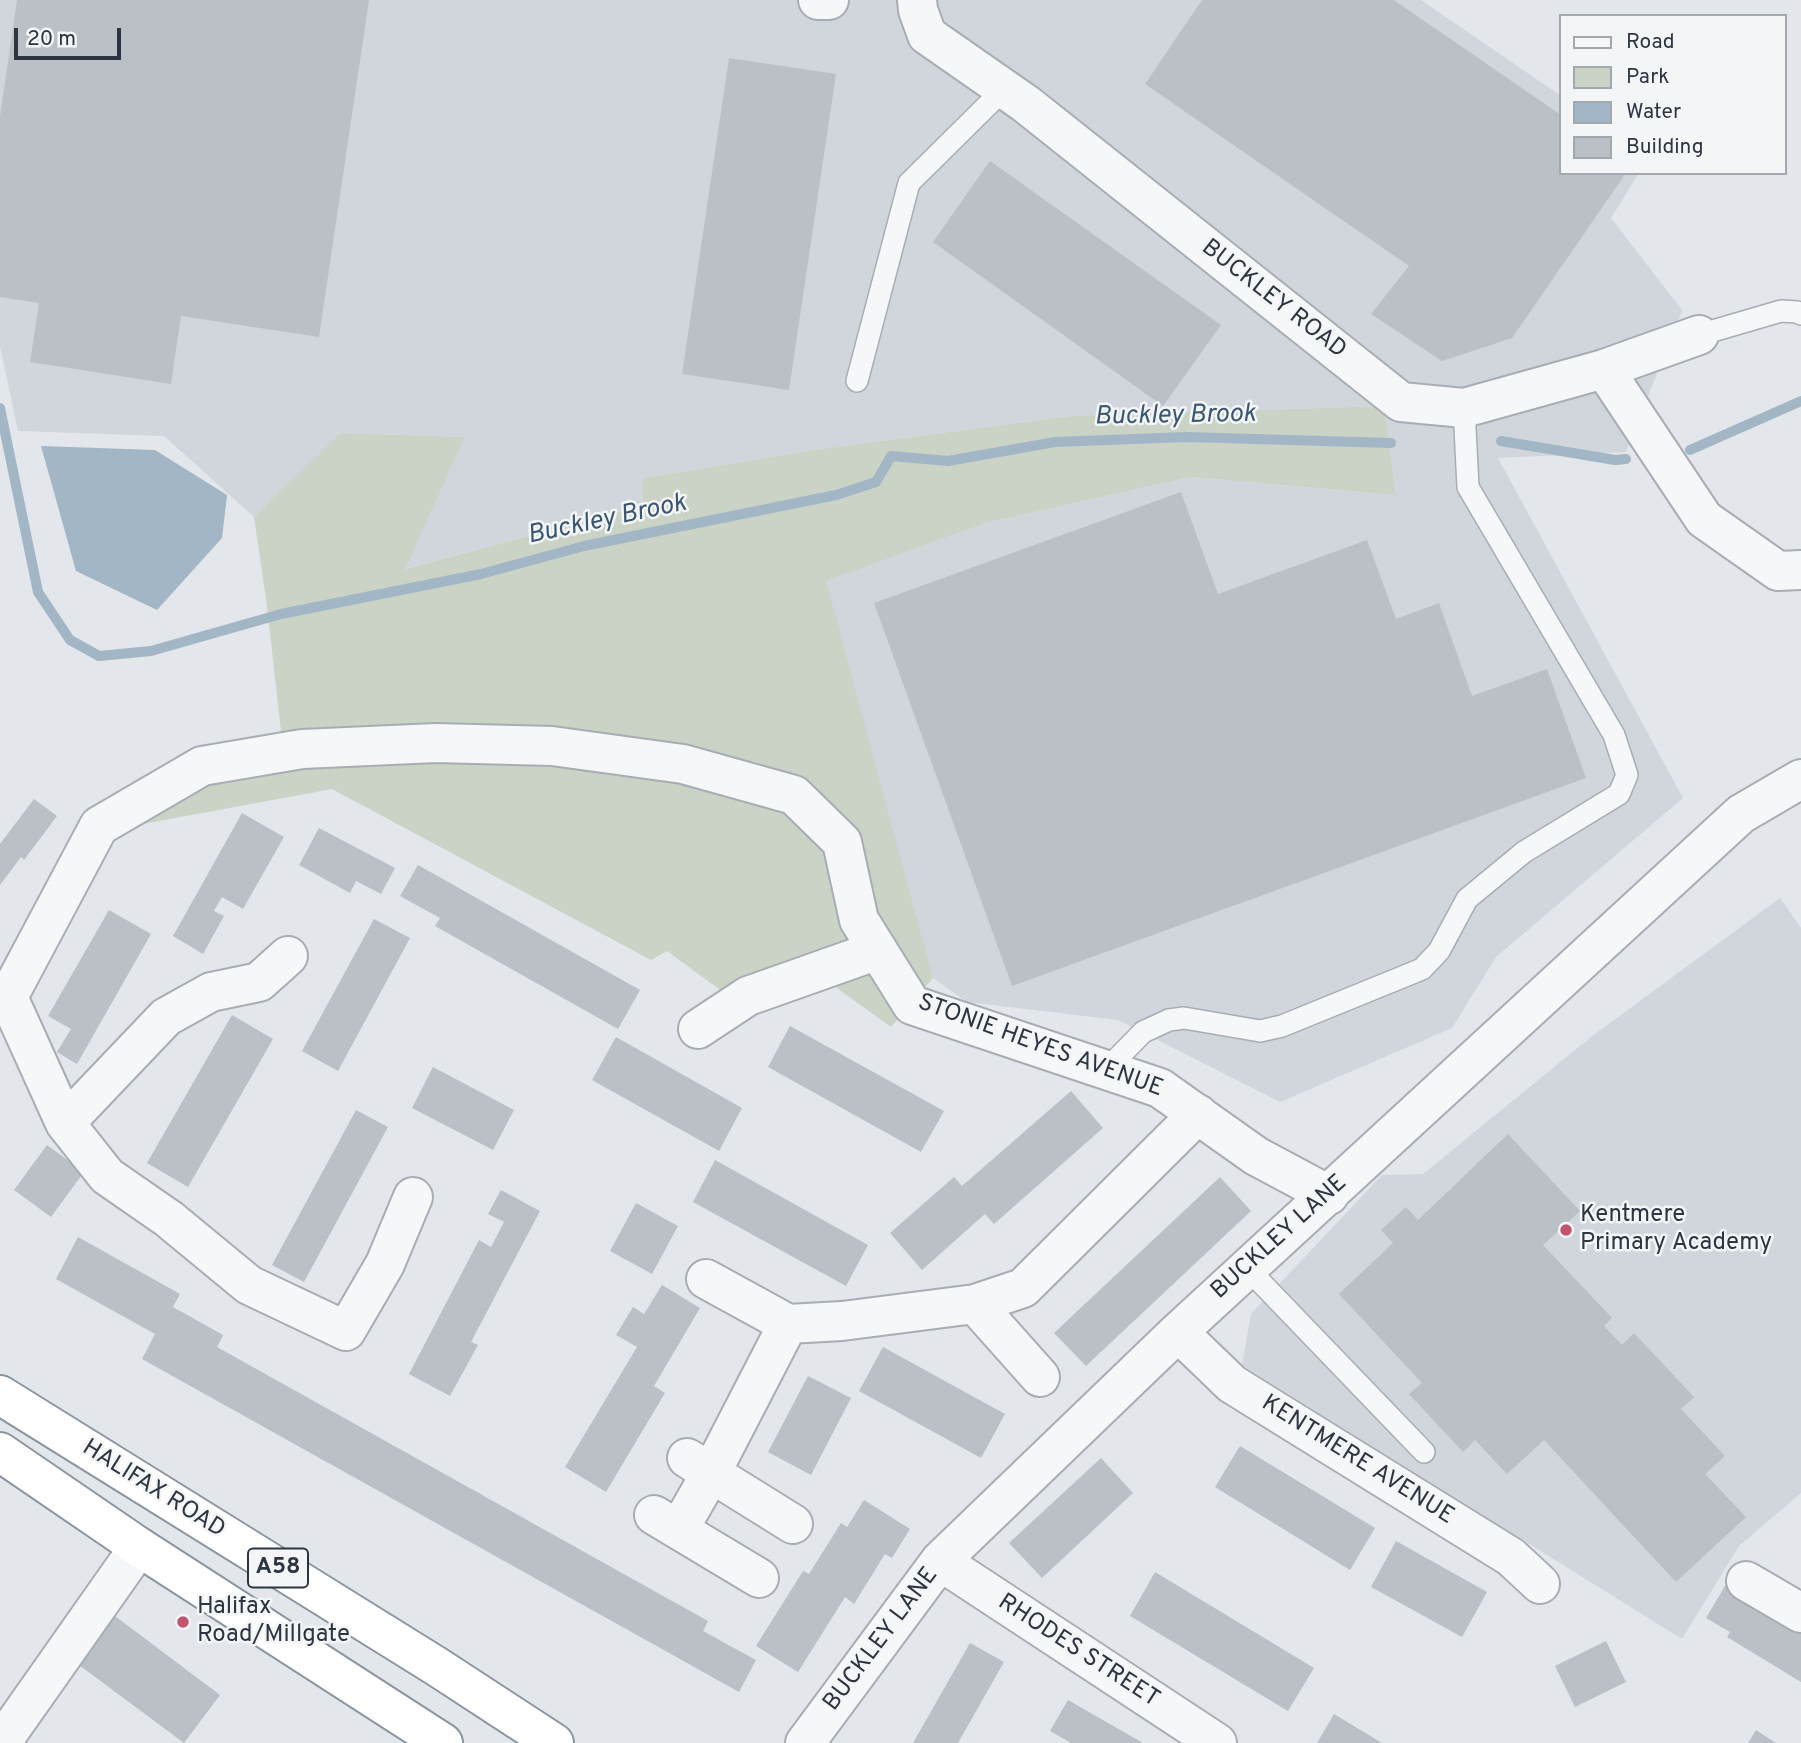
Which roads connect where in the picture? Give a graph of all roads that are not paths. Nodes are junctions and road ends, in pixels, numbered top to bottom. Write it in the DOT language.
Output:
graph roads {
  1 [pos="818,0"];
  2 [pos="829,0"];
  3 [pos="917,0"];
  4 [pos="1004,89"];
  5 [pos="1801,314"];
  6 [pos="1699,335"];
  7 [pos="1604,369"];
  8 [pos="857,382"];
  9 [pos="1464,408"];
  10 [pos="1801,570"];
  11 [pos="1801,779"];
  12 [pos="878,950"];
  13 [pos="288,957"];
  14 [pos="4,996"];
  15 [pos="698,1029"];
  16 [pos="1106,1070"];
  17 [pos="1198,1114"];
  18 [pos="65,1123"];
  19 [pos="1329,1195"];
  20 [pos="413,1196"];
  21 [pos="1247,1268"];
  22 [pos="706,1279"];
  23 [pos="975,1304"];
  24 [pos="788,1324"];
  25 [pos="1178,1332"];
  26 [pos="1040,1377"];
  27 [pos="0,1395"];
  28 [pos="0,1452"];
  29 [pos="1424,1452"];
  30 [pos="699,1466"];
  31 [pos="793,1524"];
  32 [pos="139,1547"];
  33 [pos="940,1561"];
  34 [pos="759,1578"];
  35 [pos="1746,1581"];
  36 [pos="1540,1584"];
  37 [pos="1801,1613"];
  38 [pos="1,1743"];
  39 [pos="443,1743"];
  40 [pos="554,1743"];
  41 [pos="805,1743"];
  42 [pos="1217,1743"];
  1 -- 2 [label="street"];
  3 -- 4 [label="street, BUCKLEY ROAD"];
  4 -- 8 [label="lane"];
  4 -- 9 [label="street, BUCKLEY ROAD"];
  5 -- 6 [label="lane"];
  6 -- 7 [label="street, BUCKLEY ROAD"];
  7 -- 9 [label="street, BUCKLEY ROAD"];
  7 -- 10 [label="street"];
  9 -- 16 [label="lane"];
  11 -- 19 [label="street, BUCKLEY LANE"];
  12 -- 14 [label="street, STONIE HEYES AVENUE"];
  12 -- 15 [label="street"];
  12 -- 16 [label="street, STONIE HEYES AVENUE"];
  13 -- 18 [label="street"];
  14 -- 18 [label="street"];
  16 -- 17 [label="street, STONIE HEYES AVENUE"];
  17 -- 19 [label="street, STONIE HEYES AVENUE"];
  17 -- 23 [label="street"];
  18 -- 20 [label="street"];
  19 -- 21 [label="street, BUCKLEY LANE"];
  21 -- 25 [label="street, BUCKLEY LANE"];
  21 -- 29 [label="lane"];
  22 -- 24 [label="street"];
  23 -- 24 [label="street"];
  23 -- 26 [label="street"];
  24 -- 30 [label="street"];
  25 -- 33 [label="street, BUCKLEY LANE"];
  25 -- 36 [label="street, KENTMERE AVENUE"];
  27 -- 40 [label="highway, HALIFAX ROAD / A58"];
  28 -- 32 [label="highway, A58"];
  30 -- 31 [label="street"];
  30 -- 34 [label="street"];
  32 -- 38 [label="street"];
  32 -- 39 [label="highway, A58"];
  33 -- 41 [label="street, BUCKLEY LANE"];
  33 -- 42 [label="street, RHODES STREET"];
  35 -- 37 [label="street"];
}
